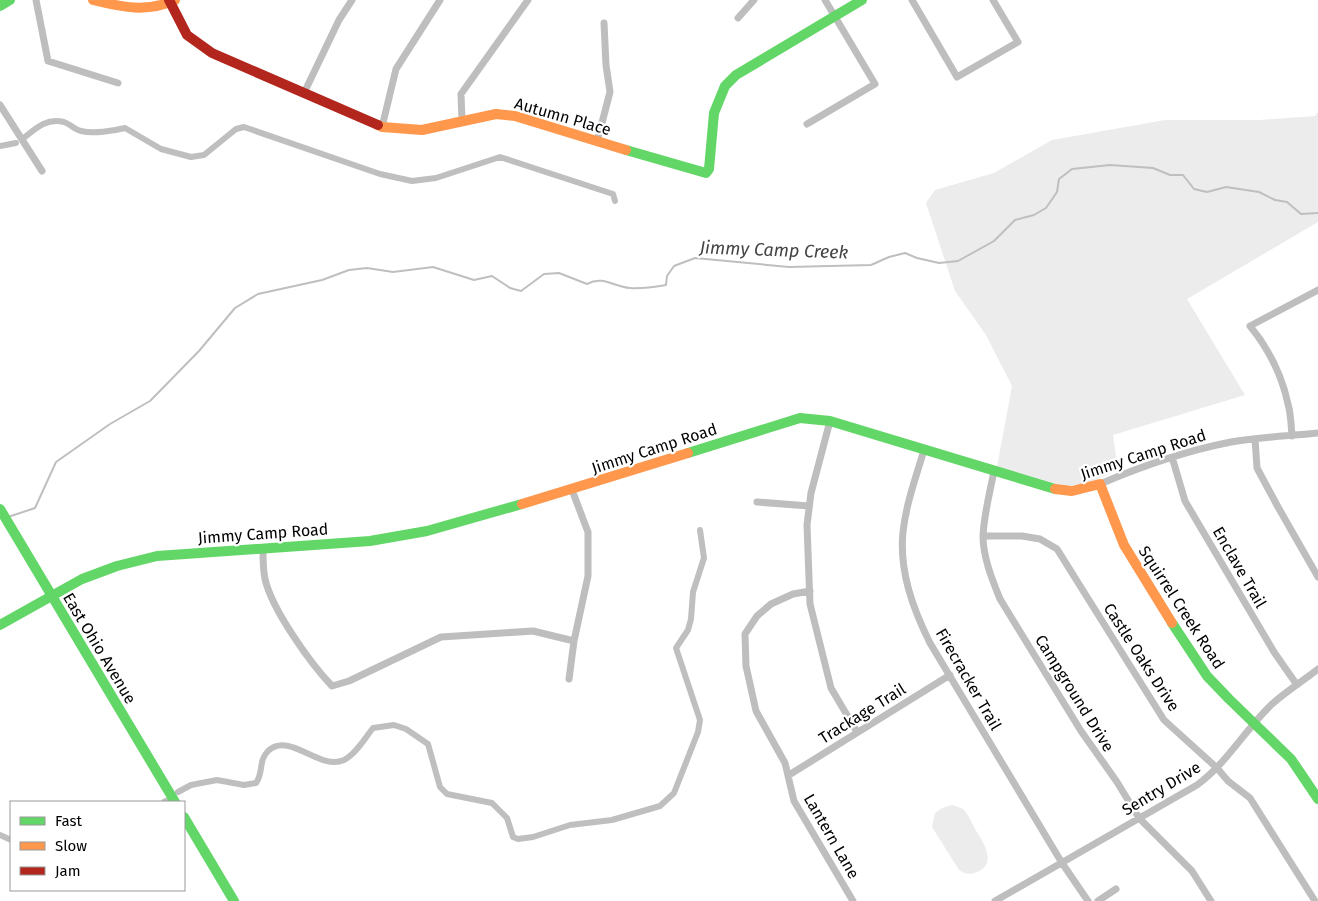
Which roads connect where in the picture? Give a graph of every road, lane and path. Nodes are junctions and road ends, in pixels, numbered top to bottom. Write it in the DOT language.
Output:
graph roads {
  1 [pos="10,0"];
  2 [pos="36,0"];
  3 [pos="94,0"];
  4 [pos="352,0"];
  5 [pos="440,0"];
  6 [pos="528,0"];
  7 [pos="754,0"];
  8 [pos="824,0"];
  9 [pos="862,0"];
  10 [pos="912,0"];
  11 [pos="994,0"];
  12 [pos="172,1"];
  13 [pos="0,6"];
  14 [pos="834,16"];
  15 [pos="738,18"];
  16 [pos="604,23"];
  17 [pos="118,83"];
  18 [pos="304,93"];
  19 [pos="0,105"];
  20 [pos="462,120"];
  21 [pos="807,124"];
  22 [pos="382,127"];
  23 [pos="597,142"];
  24 [pos="42,171"];
  25 [pos="1318,290"];
  26 [pos="830,421"];
  27 [pos="1318,433"];
  28 [pos="1292,436"];
  29 [pos="1255,439"];
  30 [pos="924,450"];
  31 [pos="1172,457"];
  32 [pos="994,471"];
  33 [pos="1100,484"];
  34 [pos="572,490"];
  35 [pos="757,502"];
  36 [pos="809,506"];
  37 [pos="0,509"];
  38 [pos="983,536"];
  39 [pos="263,549"];
  40 [pos="1318,577"];
  41 [pos="810,591"];
  42 [pos="52,595"];
  43 [pos="0,625"];
  44 [pos="574,641"];
  45 [pos="1318,669"];
  46 [pos="950,676"];
  47 [pos="569,679"];
  48 [pos="1297,685"];
  49 [pos="1254,724"];
  50 [pos="857,732"];
  51 [pos="1217,768"];
  52 [pos="789,774"];
  53 [pos="1318,799"];
  54 [pos="174,801"];
  55 [pos="1139,818"];
  56 [pos="185,819"];
  57 [pos="1062,863"];
  58 [pos="1116,889"];
  59 [pos="234,901"];
  60 [pos="853,901"];
  61 [pos="994,901"];
  62 [pos="1088,901"];
  63 [pos="1098,901"];
  64 [pos="1211,901"];
  65 [pos="1315,901"];
  1 -- 13 [label="street"];
  2 -- 17 [label="street"];
  3 -- 12 [label="street"];
  4 -- 18 [label="street"];
  5 -- 22 [label="street"];
  6 -- 20 [label="street"];
  7 -- 15 [label="street"];
  8 -- 14 [label="street"];
  9 -- 14 [label="street, Autumn Place"];
  10 -- 11 [label="street"];
  12 -- 18 [label="street, Autumn Place"];
  14 -- 21 [label="street"];
  14 -- 23 [label="street, Autumn Place"];
  16 -- 23 [label="street"];
  18 -- 22 [label="street, Autumn Place"];
  19 -- 24 [label="street"];
  20 -- 22 [label="street, Autumn Place"];
  20 -- 23 [label="street, Autumn Place"];
  25 -- 28 [label="street"];
  26 -- 30 [label="street, Jimmy Camp Road"];
  26 -- 34 [label="street, Jimmy Camp Road"];
  26 -- 36 [label="street"];
  27 -- 28 [label="street, Jimmy Camp Road"];
  28 -- 29 [label="street, Jimmy Camp Road"];
  29 -- 31 [label="street, Jimmy Camp Road"];
  29 -- 40 [label="street"];
  30 -- 32 [label="street, Jimmy Camp Road"];
  30 -- 46 [label="street, Firecracker Trail"];
  31 -- 33 [label="street, Jimmy Camp Road"];
  31 -- 48 [label="street, Enclave Trail"];
  32 -- 33 [label="street, Jimmy Camp Road"];
  32 -- 38 [label="street, Campground Drive"];
  33 -- 49 [label="street, Squirrel Creek Road"];
  34 -- 39 [label="street, Jimmy Camp Road"];
  34 -- 44 [label="street"];
  35 -- 36 [label="street"];
  36 -- 41 [label="street"];
  37 -- 42 [label="street, East Ohio Avenue"];
  38 -- 51 [label="street, Castle Oaks Drive"];
  38 -- 55 [label="street, Campground Drive"];
  39 -- 42 [label="street, Jimmy Camp Road"];
  39 -- 44 [label="street"];
  41 -- 50 [label="street"];
  41 -- 52 [label="street, Lantern Lane"];
  42 -- 43 [label="street, Jimmy Camp Road"];
  42 -- 54 [label="street, East Ohio Avenue"];
  44 -- 47 [label="street"];
  45 -- 48 [label="street, Sentry Drive"];
  46 -- 50 [label="street, Trackage Trail"];
  46 -- 57 [label="street, Firecracker Trail"];
  48 -- 49 [label="street, Sentry Drive"];
  49 -- 51 [label="street, Sentry Drive"];
  49 -- 53 [label="street, Squirrel Creek Road"];
  50 -- 52 [label="street, Trackage Trail"];
  51 -- 55 [label="street, Sentry Drive"];
  51 -- 65 [label="street, Castle Oaks Drive"];
  52 -- 60 [label="street, Lantern Lane"];
  55 -- 57 [label="street, Sentry Drive"];
  55 -- 64 [label="street, Campground Drive"];
  56 -- 59 [label="street"];
  57 -- 61 [label="street, Sentry Drive"];
  57 -- 62 [label="street, Firecracker Trail"];
  58 -- 63 [label="street"];
}
